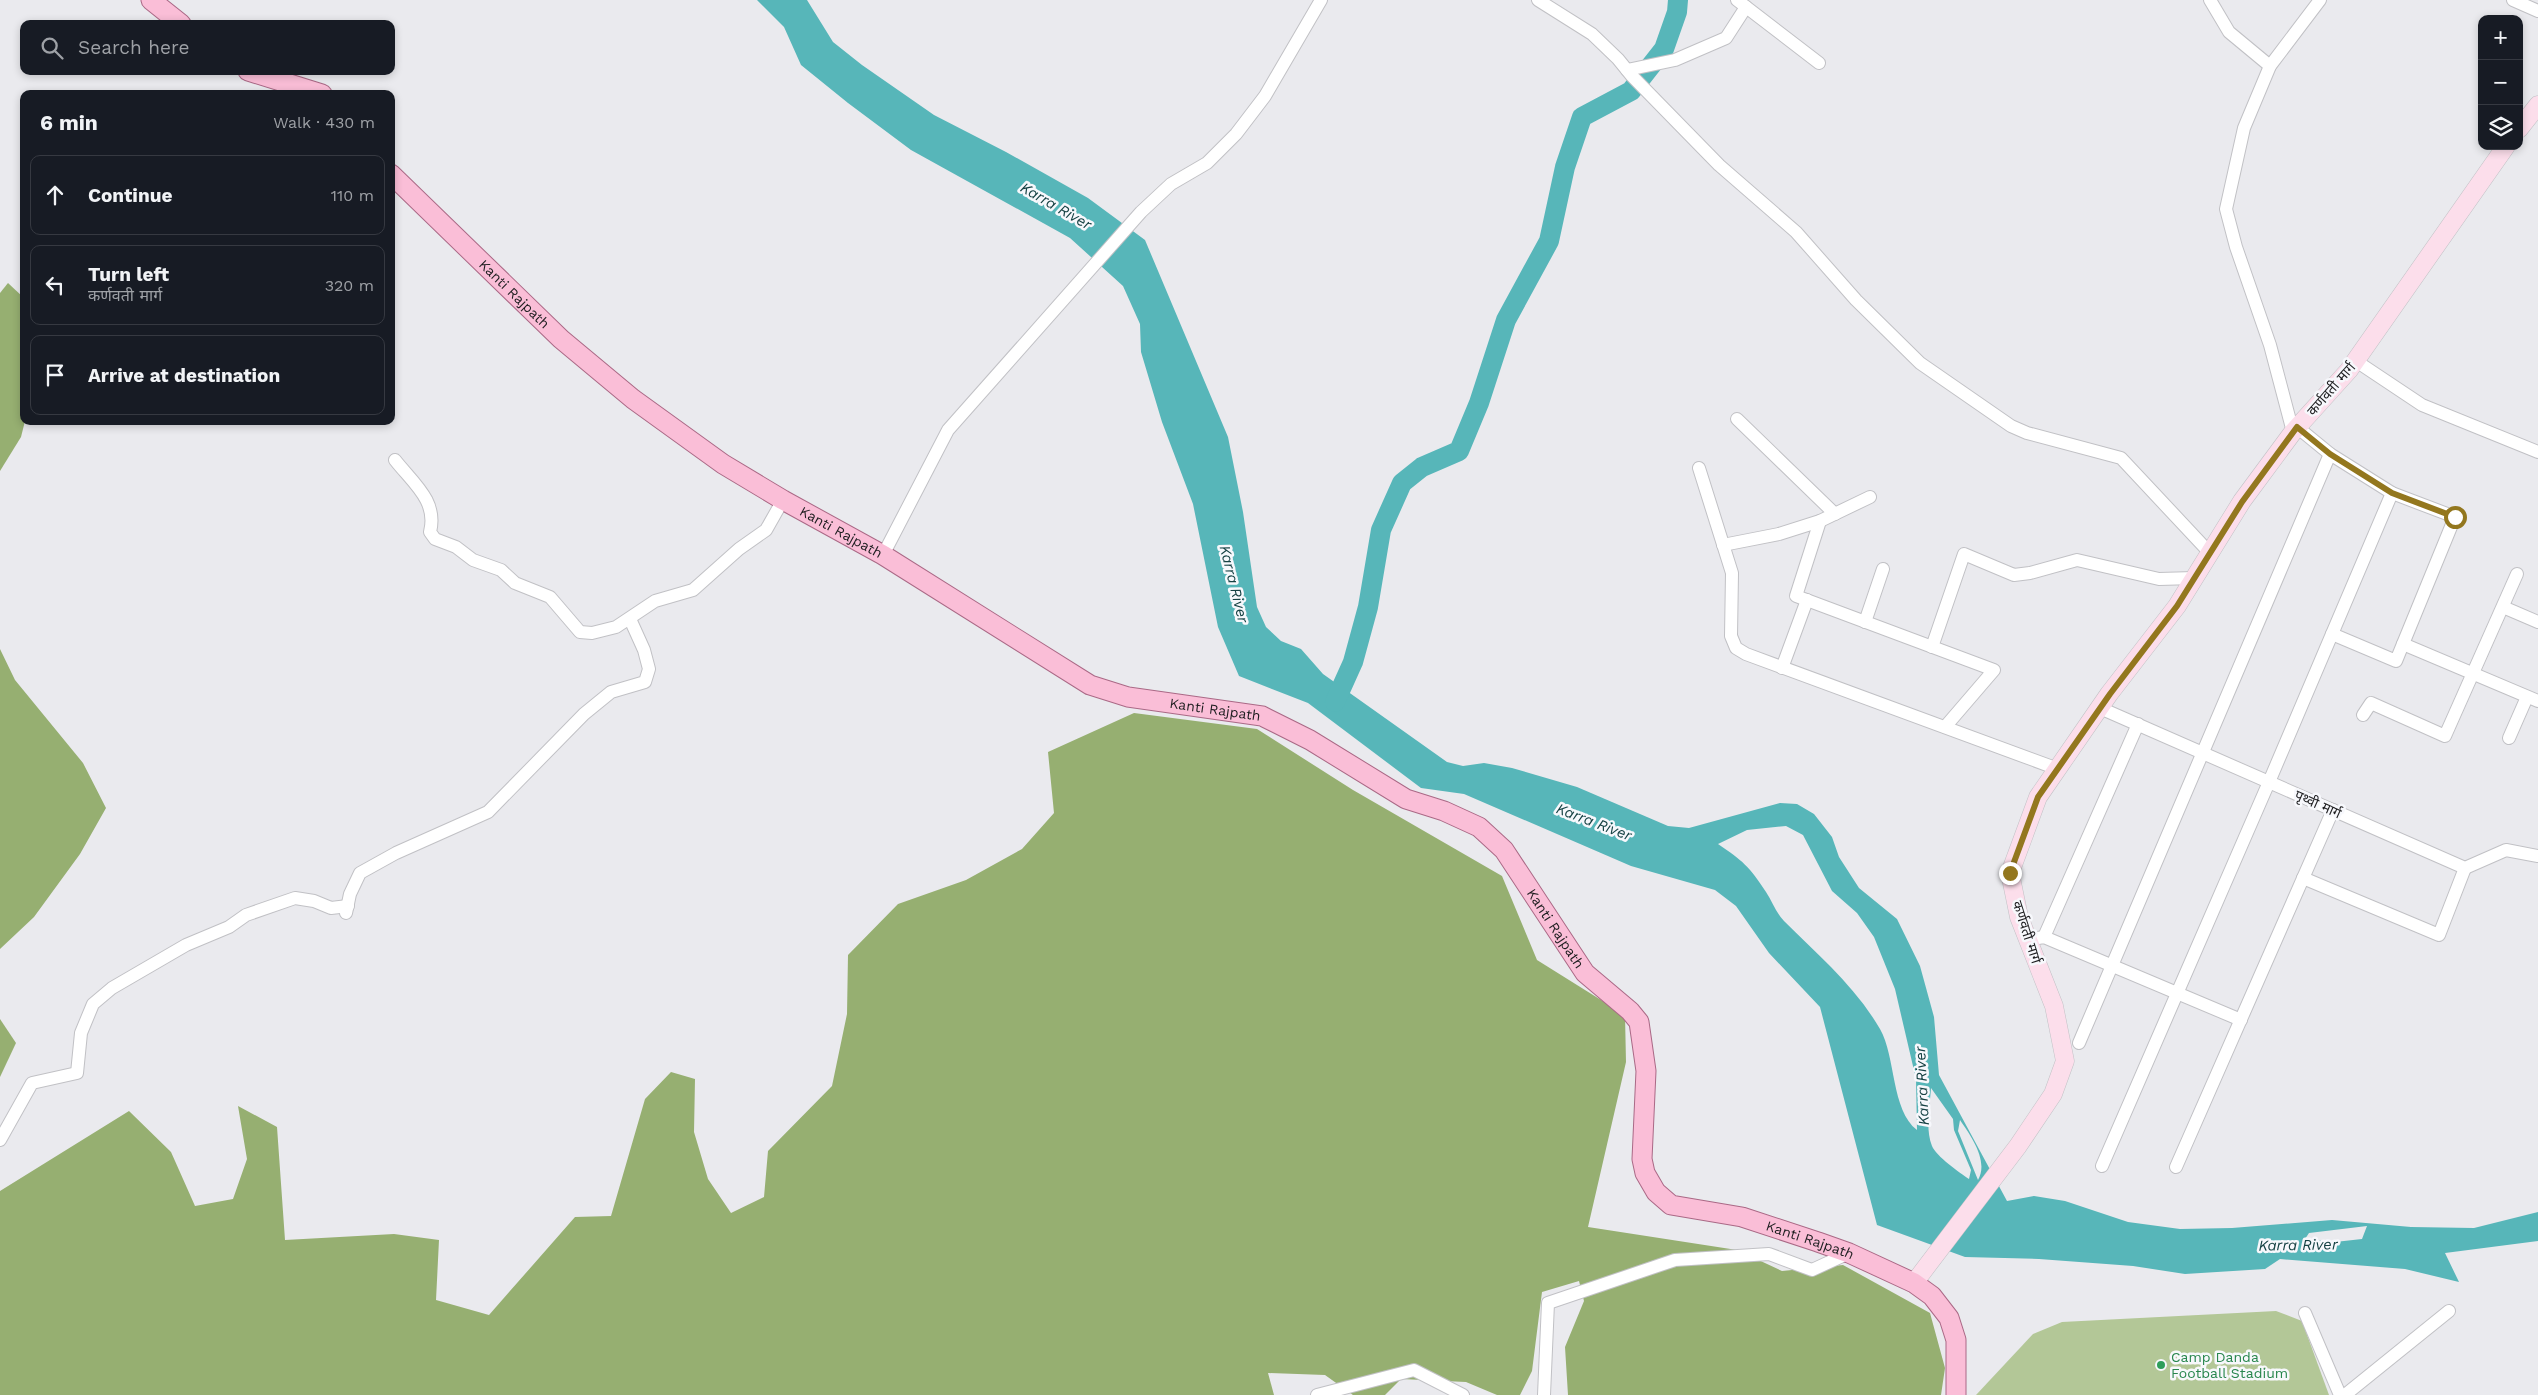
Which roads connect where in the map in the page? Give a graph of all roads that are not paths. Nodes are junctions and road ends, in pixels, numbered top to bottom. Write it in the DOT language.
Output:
graph roads {
  1 [pos="151,0"];
  2 [pos="1321,0"];
  3 [pos="1538,0"];
  4 [pos="2210,0"];
  5 [pos="2320,0"];
  6 [pos="2513,0"];
  7 [pos="1741,3"];
  8 [pos="2538,11"];
  9 [pos="176,20"];
  10 [pos="1819,63"];
  11 [pos="2270,66"];
  12 [pos="1629,73"];
  13 [pos="261,75"];
  14 [pos="309,90"];
  15 [pos="2538,104"];
  16 [pos="2523,124"];
  17 [pos="2503,150"];
  18 [pos="395,178"];
  19 [pos="2356,361"];
  20 [pos="1737,419"];
  21 [pos="2295,429"];
  22 [pos="2538,452"];
  23 [pos="2330,454"];
  24 [pos="394,460"];
  25 [pos="1699,468"];
  26 [pos="2392,493"];
  27 [pos="1870,497"];
  28 [pos="783,500"];
  29 [pos="1835,514"];
  30 [pos="1820,521"];
  31 [pos="1723,545"];
  32 [pos="2209,552"];
  33 [pos="883,555"];
  34 [pos="1883,570"];
  35 [pos="2517,574"];
  36 [pos="2194,578"];
  37 [pos="1807,600"];
  38 [pos="2503,607"];
  39 [pos="630,619"];
  40 [pos="1865,622"];
  41 [pos="2538,622"];
  42 [pos="2332,634"];
  43 [pos="2403,644"];
  44 [pos="1932,646"];
  45 [pos="1782,668"];
  46 [pos="2474,672"];
  47 [pos="2533,699"];
  48 [pos="2100,708"];
  49 [pos="2363,714"];
  50 [pos="2138,724"];
  51 [pos="1945,727"];
  52 [pos="2509,738"];
  53 [pos="2204,753"];
  54 [pos="2058,769"];
  55 [pos="2269,782"];
  56 [pos="2333,810"];
  57 [pos="2538,856"];
  58 [pos="2465,868"];
  59 [pos="2303,878"];
  60 [pos="2036,938"];
  61 [pos="2112,967"];
  62 [pos="2177,994"];
  63 [pos="2241,1020"];
  64 [pos="2079,1043"];
  65 [pos="0,1140"];
  66 [pos="2102,1166"];
  67 [pos="2176,1167"];
  68 [pos="1849,1253"];
  69 [pos="1914,1284"];
  70 [pos="2449,1311"];
  71 [pos="2305,1313"];
  72 [pos="1318,1395"];
  73 [pos="1463,1395"];
  74 [pos="1544,1395"];
  75 [pos="1956,1395"];
  76 [pos="2340,1395"];
  77 [pos="2345,1395"];
  1 -- 9 [label="main road"];
  2 -- 33 [label="street"];
  3 -- 12 [label="street"];
  4 -- 11 [label="street"];
  5 -- 11 [label="street"];
  6 -- 8 [label="street"];
  7 -- 10 [label="street"];
  7 -- 12 [label="street"];
  11 -- 21 [label="street"];
  12 -- 32 [label="street"];
  13 -- 14 [label="main road"];
  15 -- 16 [label="main road"];
  17 -- 19 [label="main road, कर्णवती मार्ग"];
  18 -- 28 [label="main road, Kanti Rajpath"];
  19 -- 21 [label="main road, कर्णवती मार्ग"];
  19 -- 22 [label="street"];
  20 -- 29 [label="street"];
  21 -- 23 [label="street"];
  21 -- 32 [label="main road, कर्णवती मार्ग"];
  23 -- 26 [label="street"];
  23 -- 53 [label="street"];
  24 -- 39 [label="street"];
  25 -- 31 [label="street"];
  26 -- 42 [label="street"];
  26 -- 43 [label="street"];
  27 -- 29 [label="street"];
  28 -- 33 [label="main road, Kanti Rajpath"];
  28 -- 39 [label="street"];
  29 -- 30 [label="street"];
  30 -- 31 [label="street"];
  30 -- 37 [label="street"];
  31 -- 45 [label="street"];
  32 -- 36 [label="main road, कर्णवती मार्ग"];
  33 -- 68 [label="main road, Kanti Rajpath"];
  34 -- 40 [label="street"];
  35 -- 38 [label="street"];
  36 -- 44 [label="street"];
  36 -- 48 [label="main road, कर्णवती मार्ग"];
  37 -- 40 [label="street"];
  37 -- 45 [label="street"];
  38 -- 41 [label="street"];
  38 -- 46 [label="street"];
  39 -- 65 [label="street"];
  40 -- 44 [label="street"];
  42 -- 43 [label="street"];
  42 -- 55 [label="street"];
  43 -- 46 [label="street"];
  44 -- 51 [label="street"];
  45 -- 51 [label="street"];
  46 -- 47 [label="street"];
  46 -- 49 [label="street"];
  47 -- 52 [label="street"];
  48 -- 50 [label="street, पृथ्वी मार्ग"];
  48 -- 54 [label="main road, कर्णवती मार्ग"];
  50 -- 53 [label="street, पृथ्वी मार्ग"];
  50 -- 60 [label="street"];
  51 -- 54 [label="street"];
  53 -- 55 [label="street, पृथ्वी मार्ग"];
  53 -- 61 [label="street"];
  54 -- 60 [label="main road, कर्णवती मार्ग"];
  55 -- 56 [label="street, पृथ्वी मार्ग"];
  55 -- 62 [label="street"];
  56 -- 58 [label="street, पृथ्वी मार्ग"];
  56 -- 59 [label="street"];
  57 -- 58 [label="street"];
  58 -- 59 [label="street"];
  59 -- 63 [label="street"];
  60 -- 61 [label="street"];
  60 -- 69 [label="main road, कर्णवती मार्ग"];
  61 -- 62 [label="street"];
  61 -- 64 [label="street"];
  62 -- 63 [label="street"];
  62 -- 66 [label="street"];
  63 -- 67 [label="street"];
  68 -- 69 [label="main road, Kanti Rajpath"];
  68 -- 74 [label="street"];
  69 -- 75 [label="main road, Kanti Rajpath"];
  70 -- 77 [label="street"];
  71 -- 76 [label="street"];
  72 -- 73 [label="street"];
}
